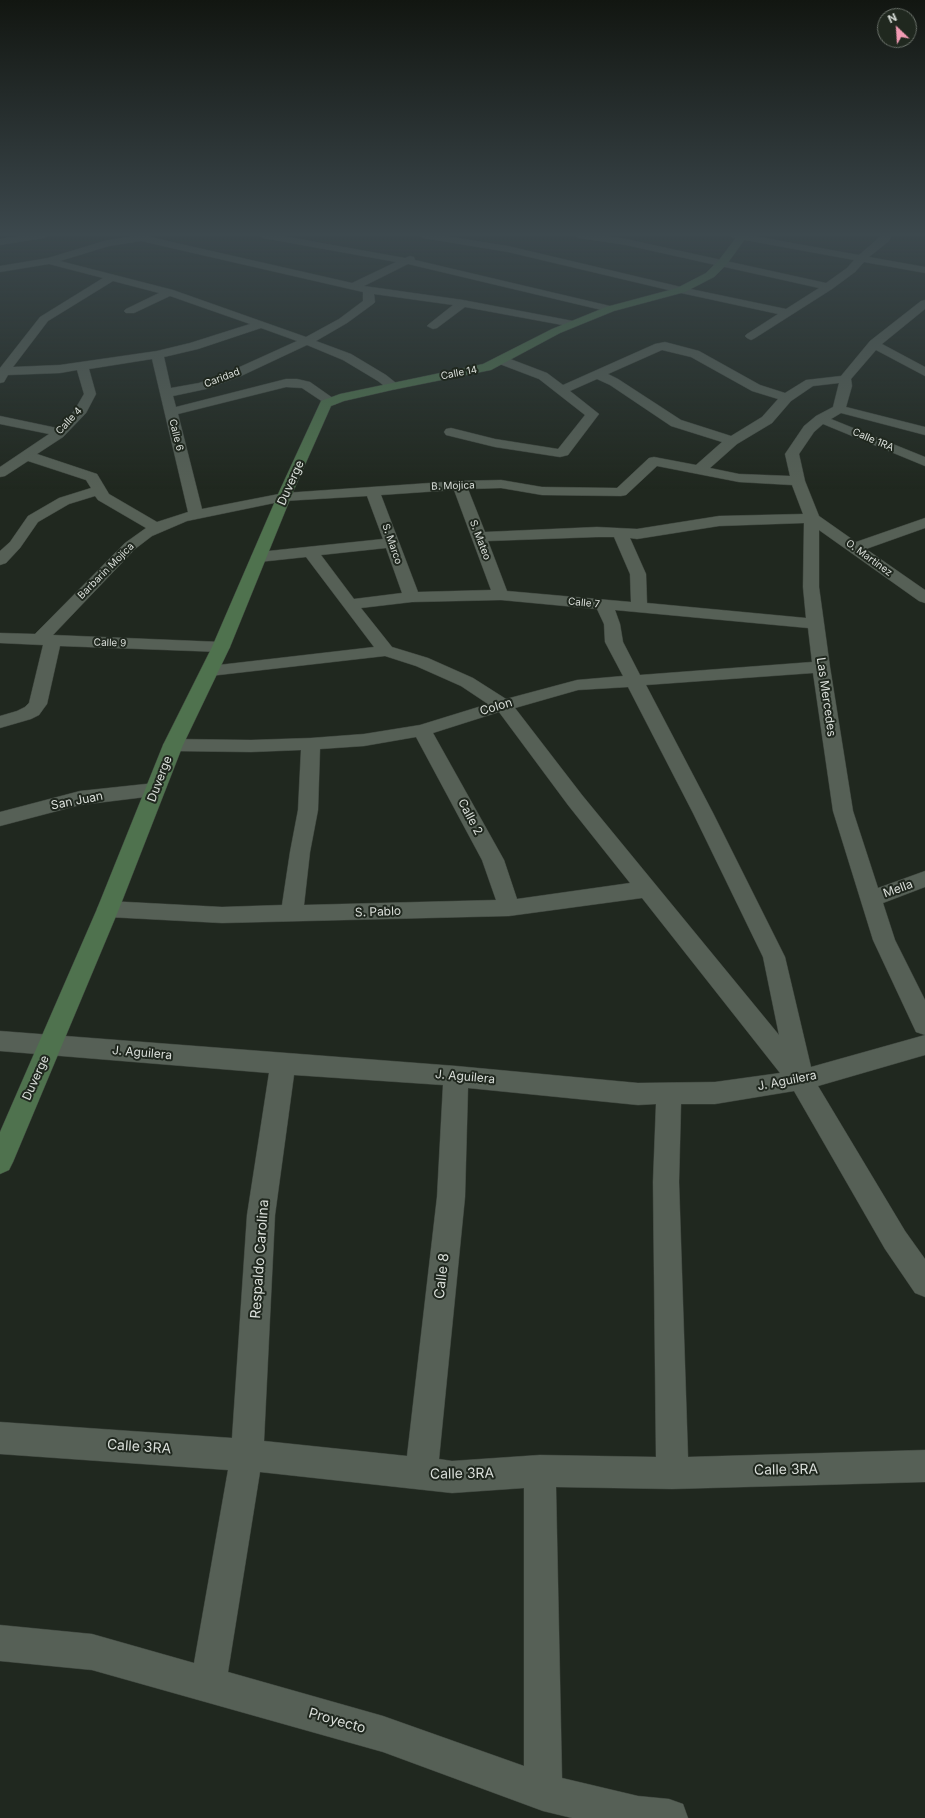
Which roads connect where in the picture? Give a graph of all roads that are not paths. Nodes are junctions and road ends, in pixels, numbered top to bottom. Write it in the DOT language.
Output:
graph roads {
  1 [pos="43,320"];
  2 [pos="250,320"];
  3 [pos="345,320"];
  4 [pos="440,320"];
  5 [pos="551,320"];
  6 [pos="583,320"];
  7 [pos="775,320"];
  8 [pos="907,320"];
  9 [pos="262,324"];
  10 [pos="573,324"];
  11 [pos="432,326"];
  12 [pos="751,336"];
  13 [pos="307,341"];
  14 [pos="874,344"];
  15 [pos="157,355"];
  16 [pos="501,360"];
  17 [pos="82,367"];
  18 [pos="925,372"];
  19 [pos="597,374"];
  20 [pos="2,375"];
  21 [pos="845,379"];
  22 [pos="392,386"];
  23 [pos="562,390"];
  24 [pos="167,393"];
  25 [pos="786,398"];
  26 [pos="331,402"];
  27 [pos="838,409"];
  28 [pos="171,412"];
  29 [pos="821,419"];
  30 [pos="0,420"];
  31 [pos="925,431"];
  32 [pos="451,432"];
  33 [pos="58,434"];
  34 [pos="732,441"];
  35 [pos="25,455"];
  36 [pos="925,462"];
  37 [pos="698,470"];
  38 [pos="0,473"];
  39 [pos="798,481"];
  40 [pos="459,485"];
  41 [pos="99,490"];
  42 [pos="372,491"];
  43 [pos="284,498"];
  44 [pos="190,516"];
  45 [pos="812,518"];
  46 [pos="925,523"];
  47 [pos="157,528"];
  48 [pos="620,533"];
  49 [pos="479,537"];
  50 [pos="392,543"];
  51 [pos="854,548"];
  52 [pos="310,552"];
  53 [pos="259,557"];
  54 [pos="0,560"];
  55 [pos="922,593"];
  56 [pos="501,595"];
  57 [pos="412,597"];
  58 [pos="351,604"];
  59 [pos="604,605"];
  60 [pos="639,608"];
  61 [pos="816,624"];
  62 [pos="0,638"];
  63 [pos="46,640"];
  64 [pos="221,647"];
  65 [pos="386,651"];
  66 [pos="821,667"];
  67 [pos="210,671"];
  68 [pos="636,682"];
  69 [pos="503,705"];
  70 [pos="0,722"];
  71 [pos="422,730"];
  72 [pos="311,744"];
  73 [pos="173,745"];
  74 [pos="155,790"];
  75 [pos="0,819"];
  76 [pos="925,879"];
  77 [pos="647,889"];
  78 [pos="871,899"];
  79 [pos="509,908"];
  80 [pos="108,909"];
  81 [pos="292,914"];
  82 [pos="925,1025"];
  83 [pos="0,1041"];
  84 [pos="51,1045"];
  85 [pos="925,1045"];
  86 [pos="283,1064"];
  87 [pos="456,1076"];
  88 [pos="801,1080"];
  89 [pos="669,1093"];
  90 [pos="0,1162"];
  91 [pos="925,1284"];
  92 [pos="0,1438"];
  93 [pos="247,1455"];
  94 [pos="925,1466"];
  95 [pos="540,1471"];
  96 [pos="672,1473"];
  97 [pos="421,1474"];
  98 [pos="0,1642"];
  99 [pos="208,1684"];
  100 [pos="543,1792"];
  101 [pos="669,1818"];
  1 -- 20 [label="street"];
  2 -- 9 [label="street"];
  3 -- 13 [label="street, Caridad"];
  4 -- 11 [label="street"];
  5 -- 10 [label="street"];
  6 -- 10 [label="street, Calle 14"];
  7 -- 12 [label="street"];
  8 -- 14 [label="street"];
  9 -- 13 [label="street"];
  9 -- 15 [label="street"];
  10 -- 16 [label="street, Calle 14"];
  13 -- 22 [label="street"];
  13 -- 24 [label="street, Caridad"];
  14 -- 18 [label="street"];
  14 -- 21 [label="street"];
  15 -- 17 [label="street"];
  15 -- 24 [label="street, Calle 6"];
  16 -- 22 [label="street, Calle 14"];
  16 -- 23 [label="street"];
  17 -- 20 [label="street"];
  17 -- 33 [label="street, Calle 4"];
  19 -- 23 [label="street"];
  19 -- 25 [label="street"];
  19 -- 34 [label="street"];
  21 -- 25 [label="street"];
  21 -- 27 [label="street"];
  22 -- 26 [label="street, Calle 14"];
  23 -- 32 [label="street"];
  24 -- 28 [label="street, Calle 6"];
  25 -- 34 [label="street"];
  26 -- 28 [label="street"];
  26 -- 43 [label="street, Duverge"];
  27 -- 29 [label="street, Las Mercedes"];
  27 -- 31 [label="street"];
  28 -- 44 [label="street, Calle 6"];
  29 -- 36 [label="street, Calle 1RA"];
  29 -- 39 [label="street, Las Mercedes"];
  30 -- 33 [label="street"];
  33 -- 35 [label="street, Calle 4"];
  34 -- 37 [label="street"];
  35 -- 38 [label="street, Calle 4"];
  35 -- 41 [label="street"];
  37 -- 39 [label="street"];
  37 -- 40 [label="street, B. Mojica"];
  39 -- 45 [label="street, Las Mercedes"];
  40 -- 42 [label="street, B. Mojica"];
  40 -- 49 [label="street, S. Mateo"];
  41 -- 47 [label="street"];
  41 -- 54 [label="street"];
  42 -- 43 [label="street, B. Mojica"];
  42 -- 50 [label="street, S. Marco"];
  43 -- 44 [label="street, B. Mojica"];
  43 -- 53 [label="street, Duverge"];
  44 -- 47 [label="street, Barbarin Mojica"];
  45 -- 48 [label="street"];
  45 -- 51 [label="street, O. Martinez"];
  45 -- 61 [label="street, Las Mercedes"];
  46 -- 51 [label="street"];
  47 -- 63 [label="street, Barbarin Mojica"];
  48 -- 49 [label="street"];
  48 -- 60 [label="street"];
  49 -- 56 [label="street, S. Mateo"];
  50 -- 52 [label="street"];
  50 -- 57 [label="street, S. Marco"];
  51 -- 55 [label="street, O. Martinez"];
  52 -- 53 [label="street"];
  52 -- 58 [label="street"];
  53 -- 64 [label="street, Duverge"];
  56 -- 57 [label="street, Calle 7"];
  56 -- 59 [label="street, Calle 7"];
  57 -- 58 [label="street, Calle 7"];
  58 -- 65 [label="street"];
  59 -- 60 [label="street, Calle 7"];
  59 -- 68 [label="street"];
  60 -- 61 [label="street, Calle 7"];
  61 -- 66 [label="street, Las Mercedes"];
  62 -- 63 [label="street, Calle 9"];
  63 -- 64 [label="street, Calle 9"];
  63 -- 70 [label="street"];
  64 -- 67 [label="street, Duverge"];
  65 -- 67 [label="street"];
  65 -- 69 [label="street"];
  66 -- 68 [label="street, Colon"];
  66 -- 78 [label="street, Las Mercedes"];
  67 -- 73 [label="street, Duverge"];
  68 -- 69 [label="street, Colon"];
  68 -- 88 [label="street"];
  69 -- 71 [label="street, Colon"];
  69 -- 77 [label="street"];
  71 -- 72 [label="street, Colon"];
  71 -- 79 [label="street, Calle 2"];
  72 -- 73 [label="street, Colon"];
  72 -- 81 [label="street"];
  73 -- 74 [label="street, Duverge"];
  74 -- 75 [label="street, San Juan"];
  74 -- 80 [label="street, Duverge"];
  76 -- 78 [label="street, Mella"];
  77 -- 79 [label="street, S. Pablo"];
  77 -- 88 [label="street"];
  78 -- 82 [label="street, Las Mercedes"];
  79 -- 81 [label="street, S. Pablo"];
  80 -- 81 [label="street, S. Pablo"];
  80 -- 84 [label="street, Duverge"];
  83 -- 84 [label="street, J. Aguilera"];
  84 -- 86 [label="street, J. Aguilera"];
  84 -- 90 [label="street, Duverge"];
  85 -- 88 [label="street, J. Aguilera"];
  86 -- 87 [label="street, J. Aguilera"];
  86 -- 93 [label="street, Respaldo Carolina"];
  87 -- 89 [label="street, J. Aguilera"];
  87 -- 97 [label="street, Calle 8"];
  88 -- 89 [label="street, J. Aguilera"];
  88 -- 91 [label="street"];
  89 -- 96 [label="street"];
  92 -- 93 [label="street, Calle 3RA"];
  93 -- 97 [label="street, Calle 3RA"];
  93 -- 99 [label="street, Respaldo Carolina"];
  94 -- 96 [label="street, Calle 3RA"];
  95 -- 96 [label="street, Calle 3RA"];
  95 -- 97 [label="street, Calle 3RA"];
  95 -- 100 [label="street"];
  98 -- 99 [label="street, Proyecto"];
  99 -- 100 [label="street, Proyecto"];
  100 -- 101 [label="street, Proyecto"];
}
